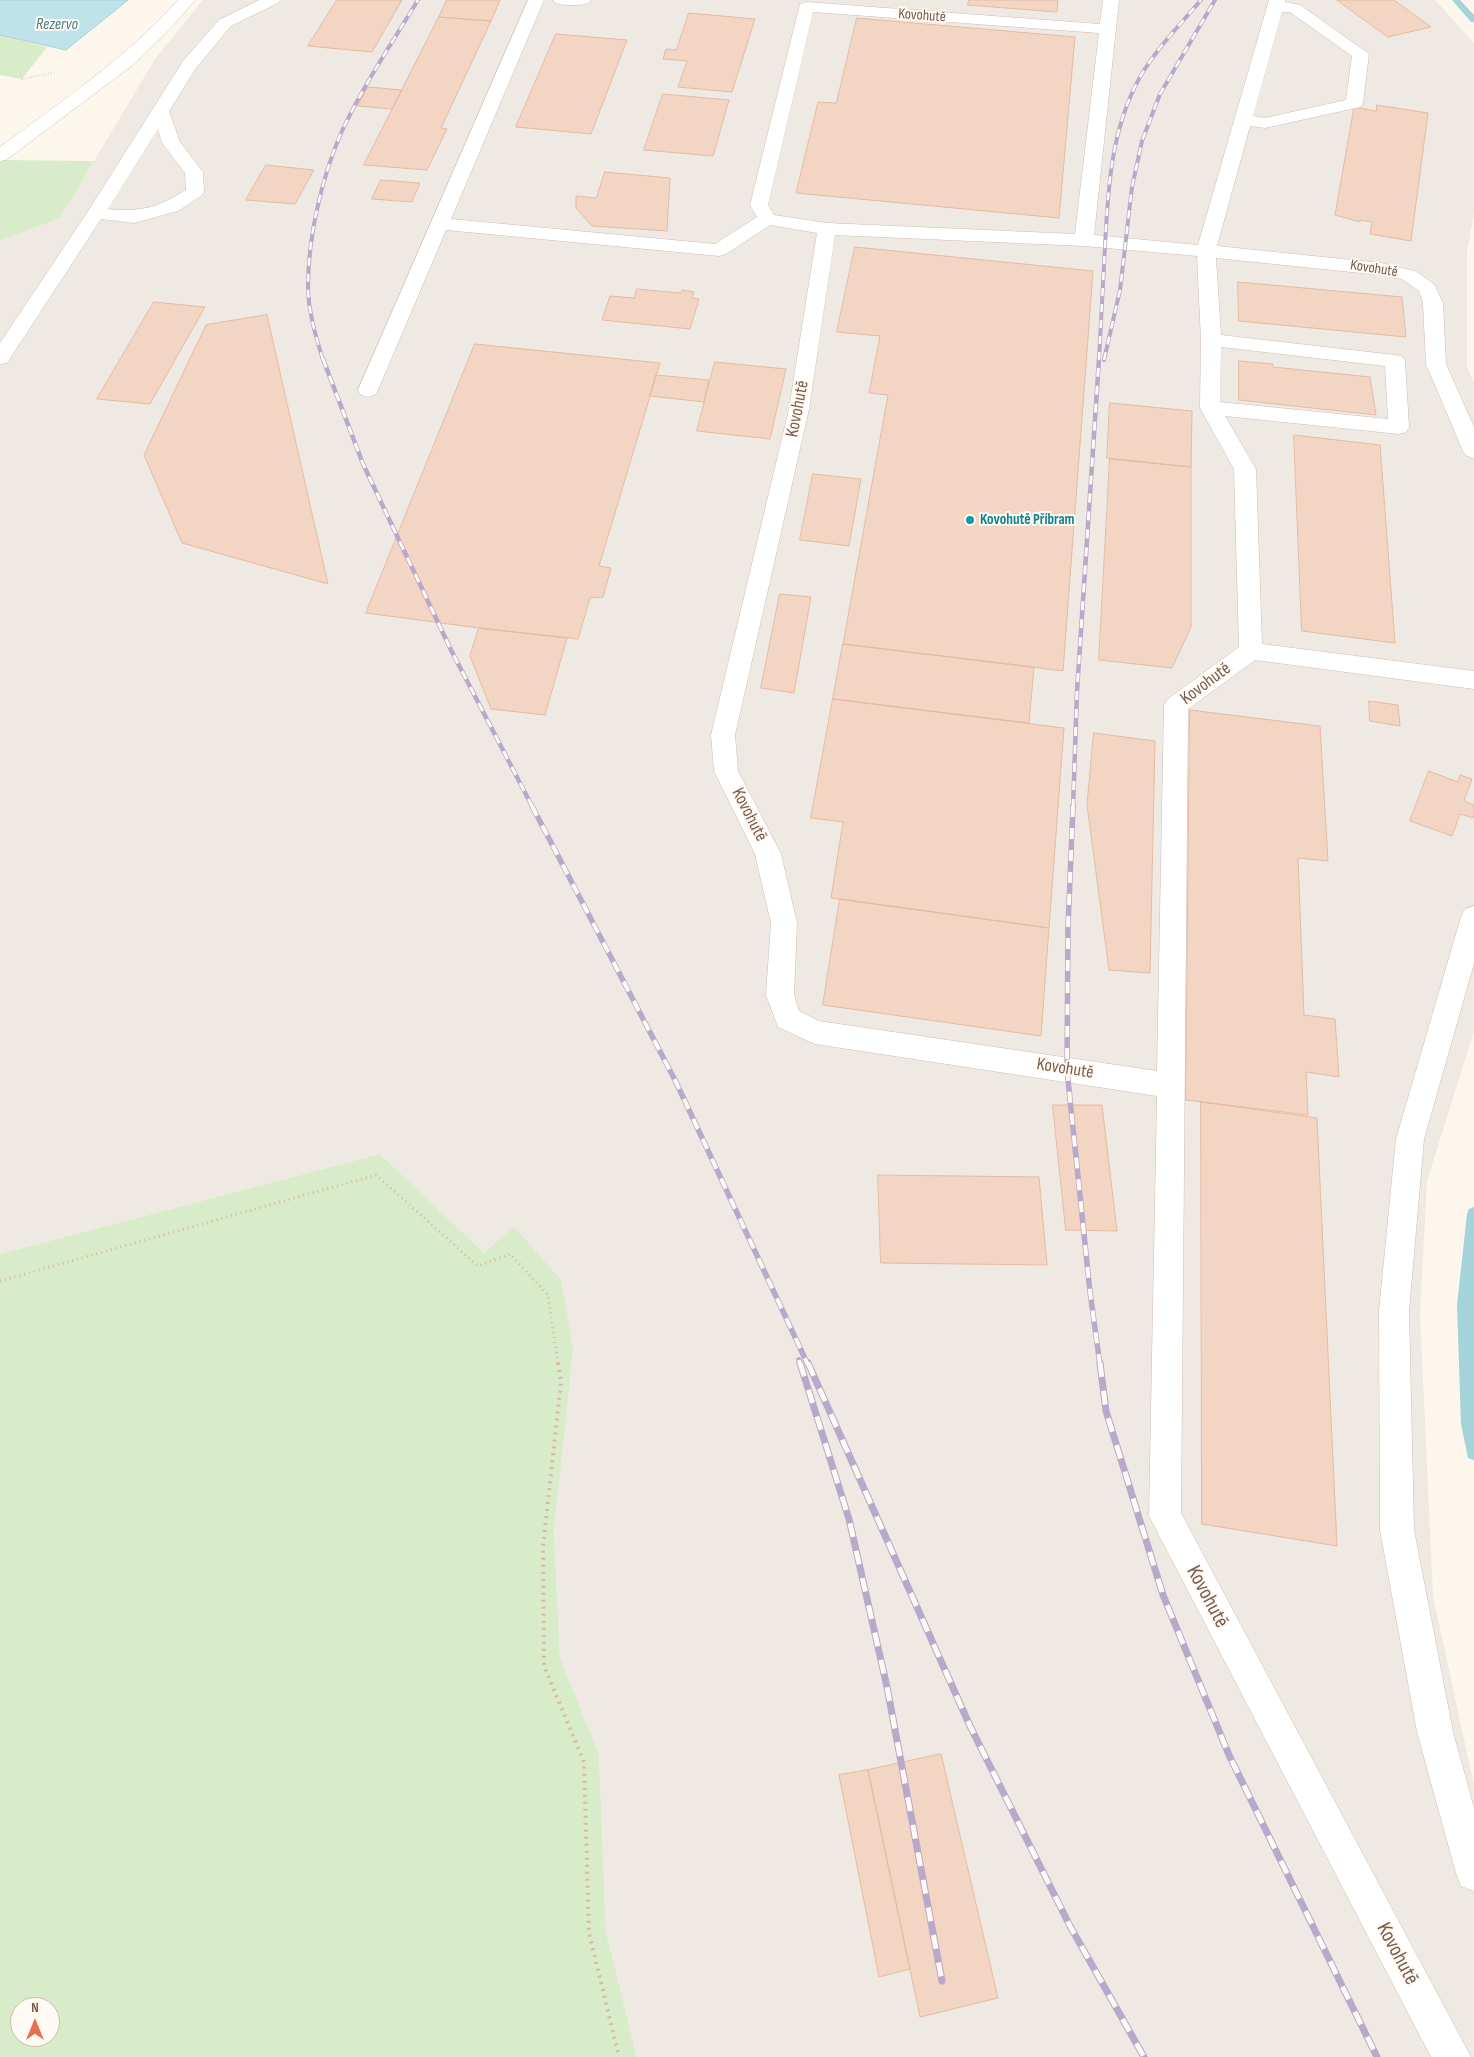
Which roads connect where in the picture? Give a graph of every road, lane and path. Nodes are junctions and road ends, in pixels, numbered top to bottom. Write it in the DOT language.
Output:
graph roads {
  1 [pos="187,0"];
  2 [pos="272,0"];
  3 [pos="536,0"];
  4 [pos="561,0"];
  5 [pos="583,0"];
  6 [pos="1110,0"];
  7 [pos="1276,3"];
  8 [pos="1107,29"];
  9 [pos="161,112"];
  10 [pos="1243,120"];
  11 [pos="2,153"];
  12 [pos="96,214"];
  13 [pos="767,219"];
  14 [pos="440,224"];
  15 [pos="827,229"];
  16 [pos="1084,240"];
  17 [pos="1206,251"];
  18 [pos="1211,340"];
  19 [pos="0,358"];
  20 [pos="368,390"];
  21 [pos="1210,408"];
  22 [pos="1474,451"];
  23 [pos="1251,651"];
  24 [pos="1474,680"];
  25 [pos="1474,917"];
  26 [pos="1171,1086"];
  27 [pos="0,1281"];
  28 [pos="1474,1873"];
  29 [pos="619,2057"];
  30 [pos="1452,2057"];
  1 -- 11 [label="street"];
  2 -- 9 [label="street"];
  3 -- 14 [label="street"];
  4 -- 5 [label="street"];
  6 -- 8 [label="street"];
  7 -- 10 [label="street"];
  7 -- 10 [label="street"];
  8 -- 13 [label="street, Kovohutě"];
  8 -- 16 [label="street"];
  9 -- 12 [label="street"];
  9 -- 12 [label="street"];
  10 -- 17 [label="street"];
  12 -- 19 [label="street"];
  13 -- 14 [label="street"];
  13 -- 15 [label="street, Kovohutě"];
  14 -- 20 [label="street"];
  15 -- 16 [label="street, Kovohutě"];
  15 -- 26 [label="street, Kovohutě"];
  16 -- 17 [label="street, Kovohutě"];
  17 -- 18 [label="street"];
  17 -- 22 [label="street, Kovohutě"];
  18 -- 21 [label="street"];
  18 -- 21 [label="street"];
  21 -- 23 [label="street"];
  23 -- 24 [label="street"];
  23 -- 26 [label="street, Kovohutě"];
  25 -- 28 [label="street"];
  26 -- 30 [label="street, Kovohutě"];
  27 -- 29 [label="path"];
}
